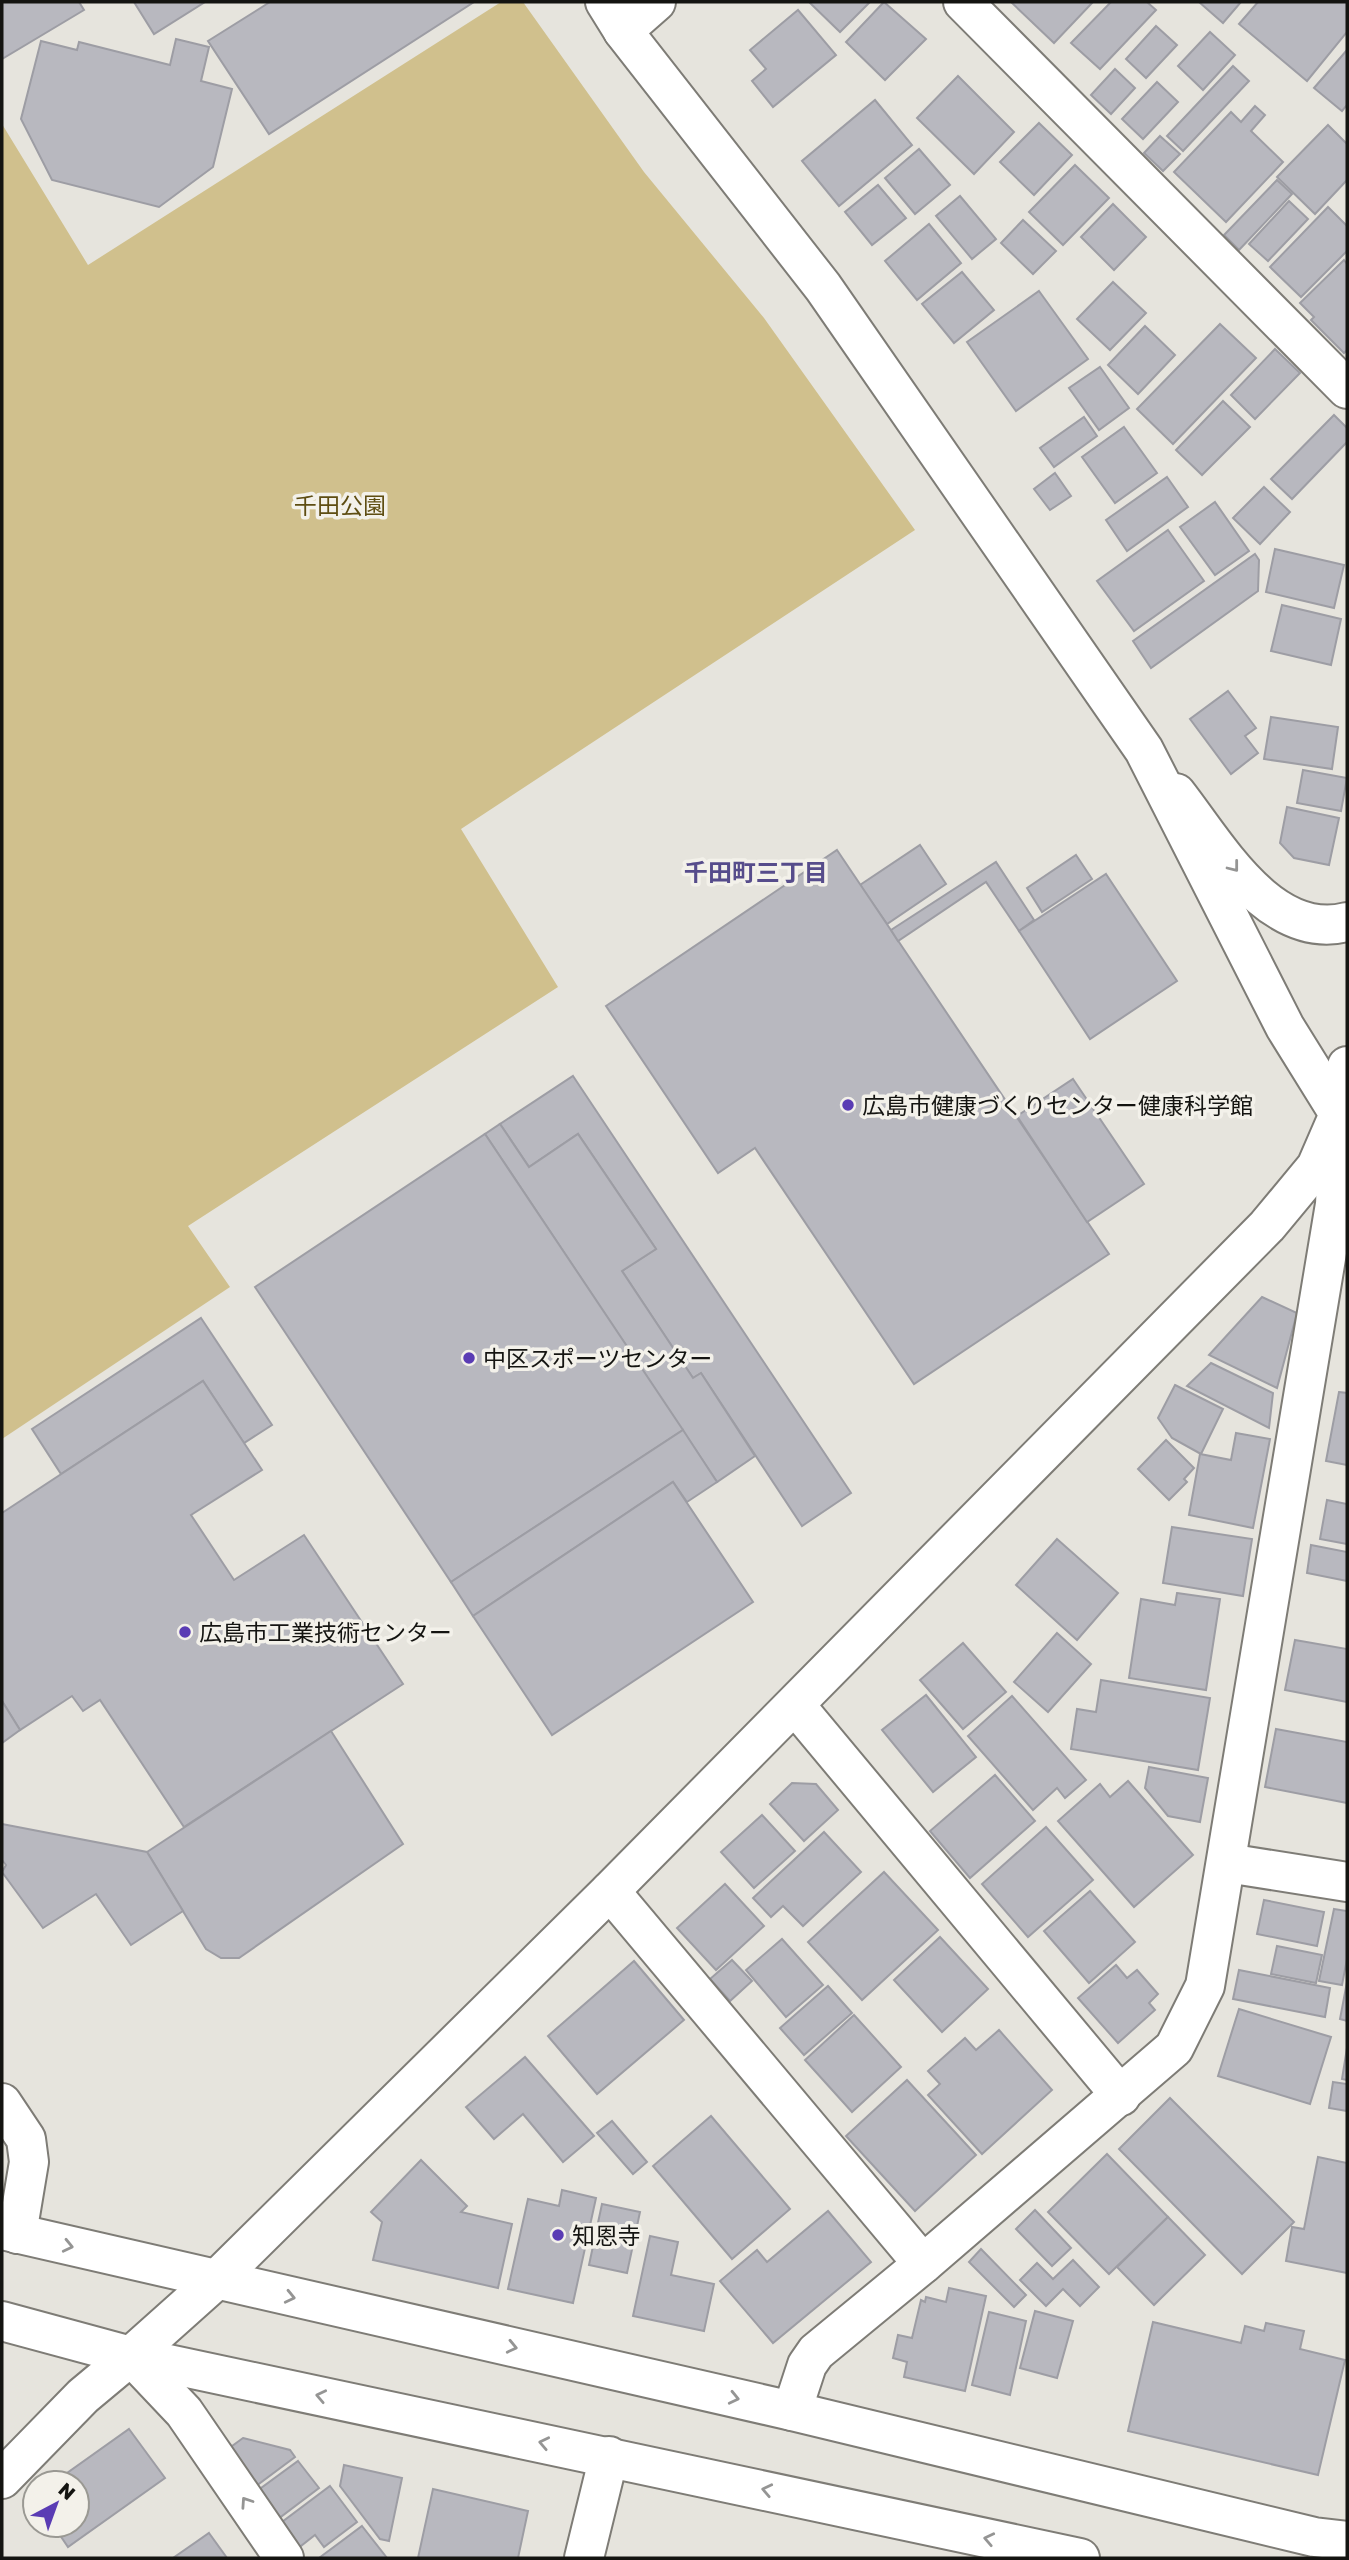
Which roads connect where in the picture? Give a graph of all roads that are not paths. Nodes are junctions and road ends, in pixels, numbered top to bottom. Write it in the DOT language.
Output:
graph roads {
  1 [pos="656,2"];
  2 [pos="963,2"];
  3 [pos="614,16"];
  4 [pos="1347,389"];
  5 [pos="1146,755"];
  6 [pos="1347,922"];
  7 [pos="1347,1066"];
  8 [pos="1343,1115"];
  9 [pos="795,1705"];
  10 [pos="1227,1863"];
  11 [pos="1347,1882"];
  12 [pos="610,1891"];
  13 [pos="1121,2096"];
  14 [pos="2,2104"];
  15 [pos="10,2232"];
  16 [pos="923,2264"];
  17 [pos="216,2280"];
  18 [pos="2,2321"];
  19 [pos="131,2356"];
  20 [pos="792,2411"];
  21 [pos="609,2456"];
  22 [pos="2,2479"];
  23 [pos="1347,2541"];
  24 [pos="284,2558"];
  25 [pos="584,2558"];
  26 [pos="1080,2558"];
  1 -- 3 [label="street"];
  2 -- 4 [label="street"];
  3 -- 5 [label="street"];
  5 -- 6 [label="street, one-way"];
  5 -- 8 [label="street"];
  7 -- 8 [label="street"];
  8 -- 9 [label="street"];
  8 -- 10 [label="street"];
  9 -- 12 [label="street"];
  9 -- 13 [label="street"];
  10 -- 11 [label="street"];
  10 -- 13 [label="street"];
  12 -- 16 [label="street"];
  12 -- 17 [label="street"];
  13 -- 16 [label="street"];
  14 -- 15 [label="street"];
  15 -- 17 [label="street, one-way"];
  16 -- 20 [label="street"];
  17 -- 19 [label="street"];
  17 -- 20 [label="street, one-way"];
  18 -- 19 [label="street"];
  21 -- 19 [label="street, one-way"];
  19 -- 22 [label="street"];
  24 -- 19 [label="street, one-way"];
  20 -- 23 [label="street"];
  21 -- 25 [label="street"];
  26 -- 21 [label="street, one-way"];
}
